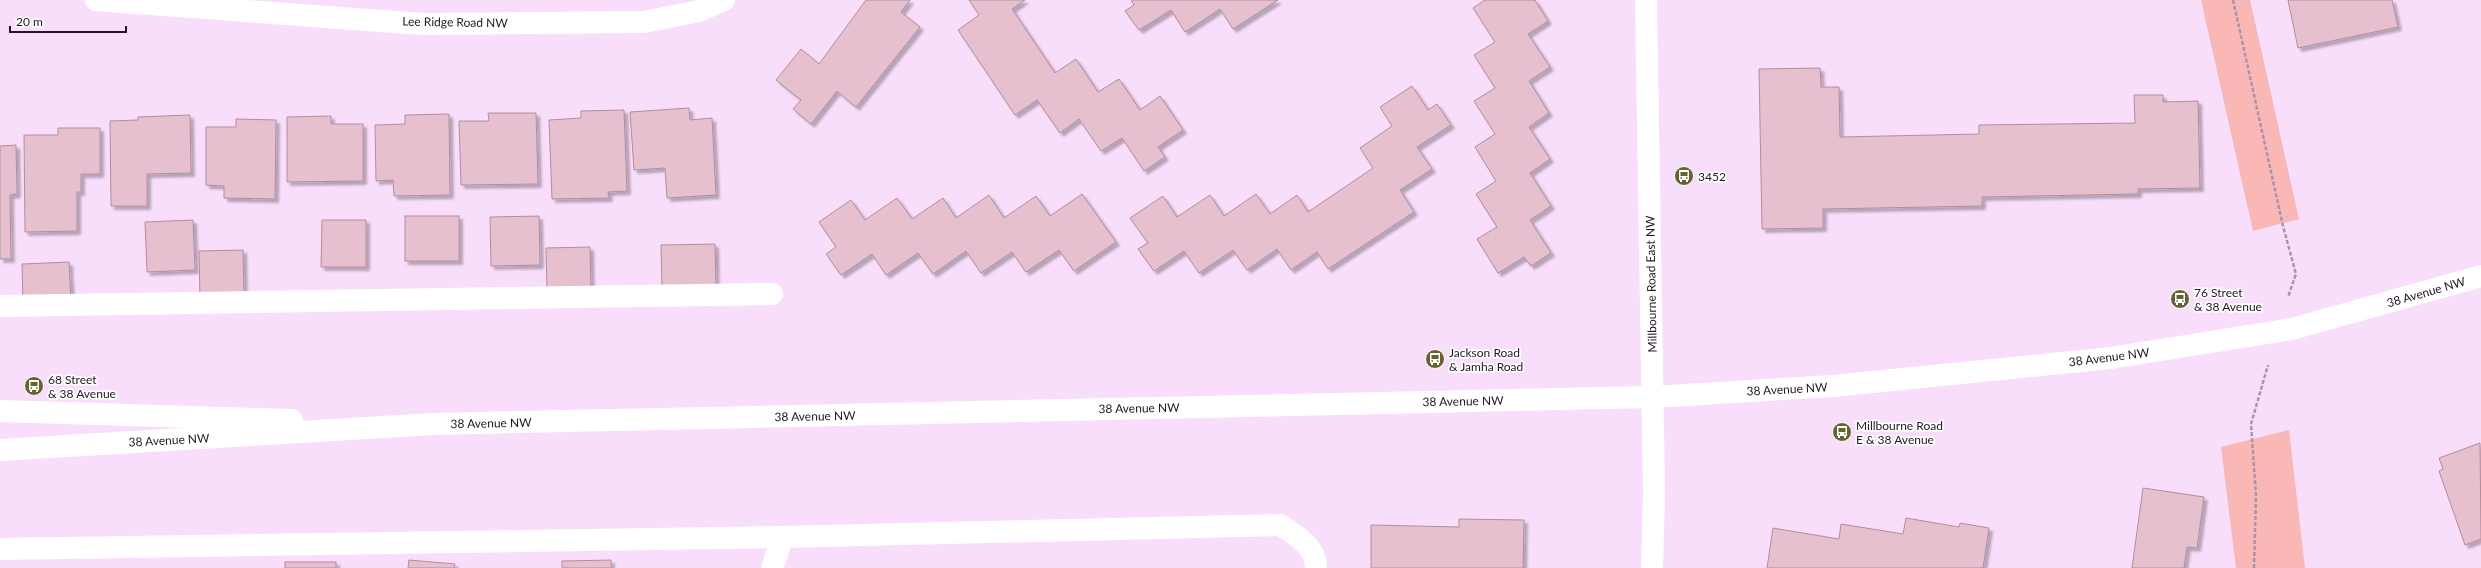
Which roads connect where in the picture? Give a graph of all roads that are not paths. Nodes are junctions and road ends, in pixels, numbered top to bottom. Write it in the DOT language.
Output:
graph roads {
  1 [pos="96,0"];
  2 [pos="724,0"];
  3 [pos="1646,0"];
  4 [pos="182,3"];
  5 [pos="2481,276"];
  6 [pos="772,294"];
  7 [pos="0,306"];
  8 [pos="1652,397"];
  9 [pos="0,411"];
  10 [pos="433,424"];
  11 [pos="0,450"];
  12 [pos="784,537"];
  13 [pos="0,550"];
  14 [pos="772,568"];
  15 [pos="1316,568"];
  16 [pos="1652,568"];
  1 -- 4 [label="street, Lee Ridge Road NW"];
  2 -- 4 [label="street, Lee Ridge Road NW"];
  3 -- 8 [label="street, Millbourne Road East NW"];
  5 -- 8 [label="street, 38 Avenue NW"];
  6 -- 7 [label="street"];
  8 -- 10 [label="street, 38 Avenue NW"];
  8 -- 16 [label="street, Millbourne Road East NW"];
  9 -- 10 [label="street, 38 Avenue NW"];
  10 -- 11 [label="street, 38 Avenue NW"];
  12 -- 13 [label="street"];
  12 -- 14 [label="street"];
  12 -- 15 [label="street"];
}
